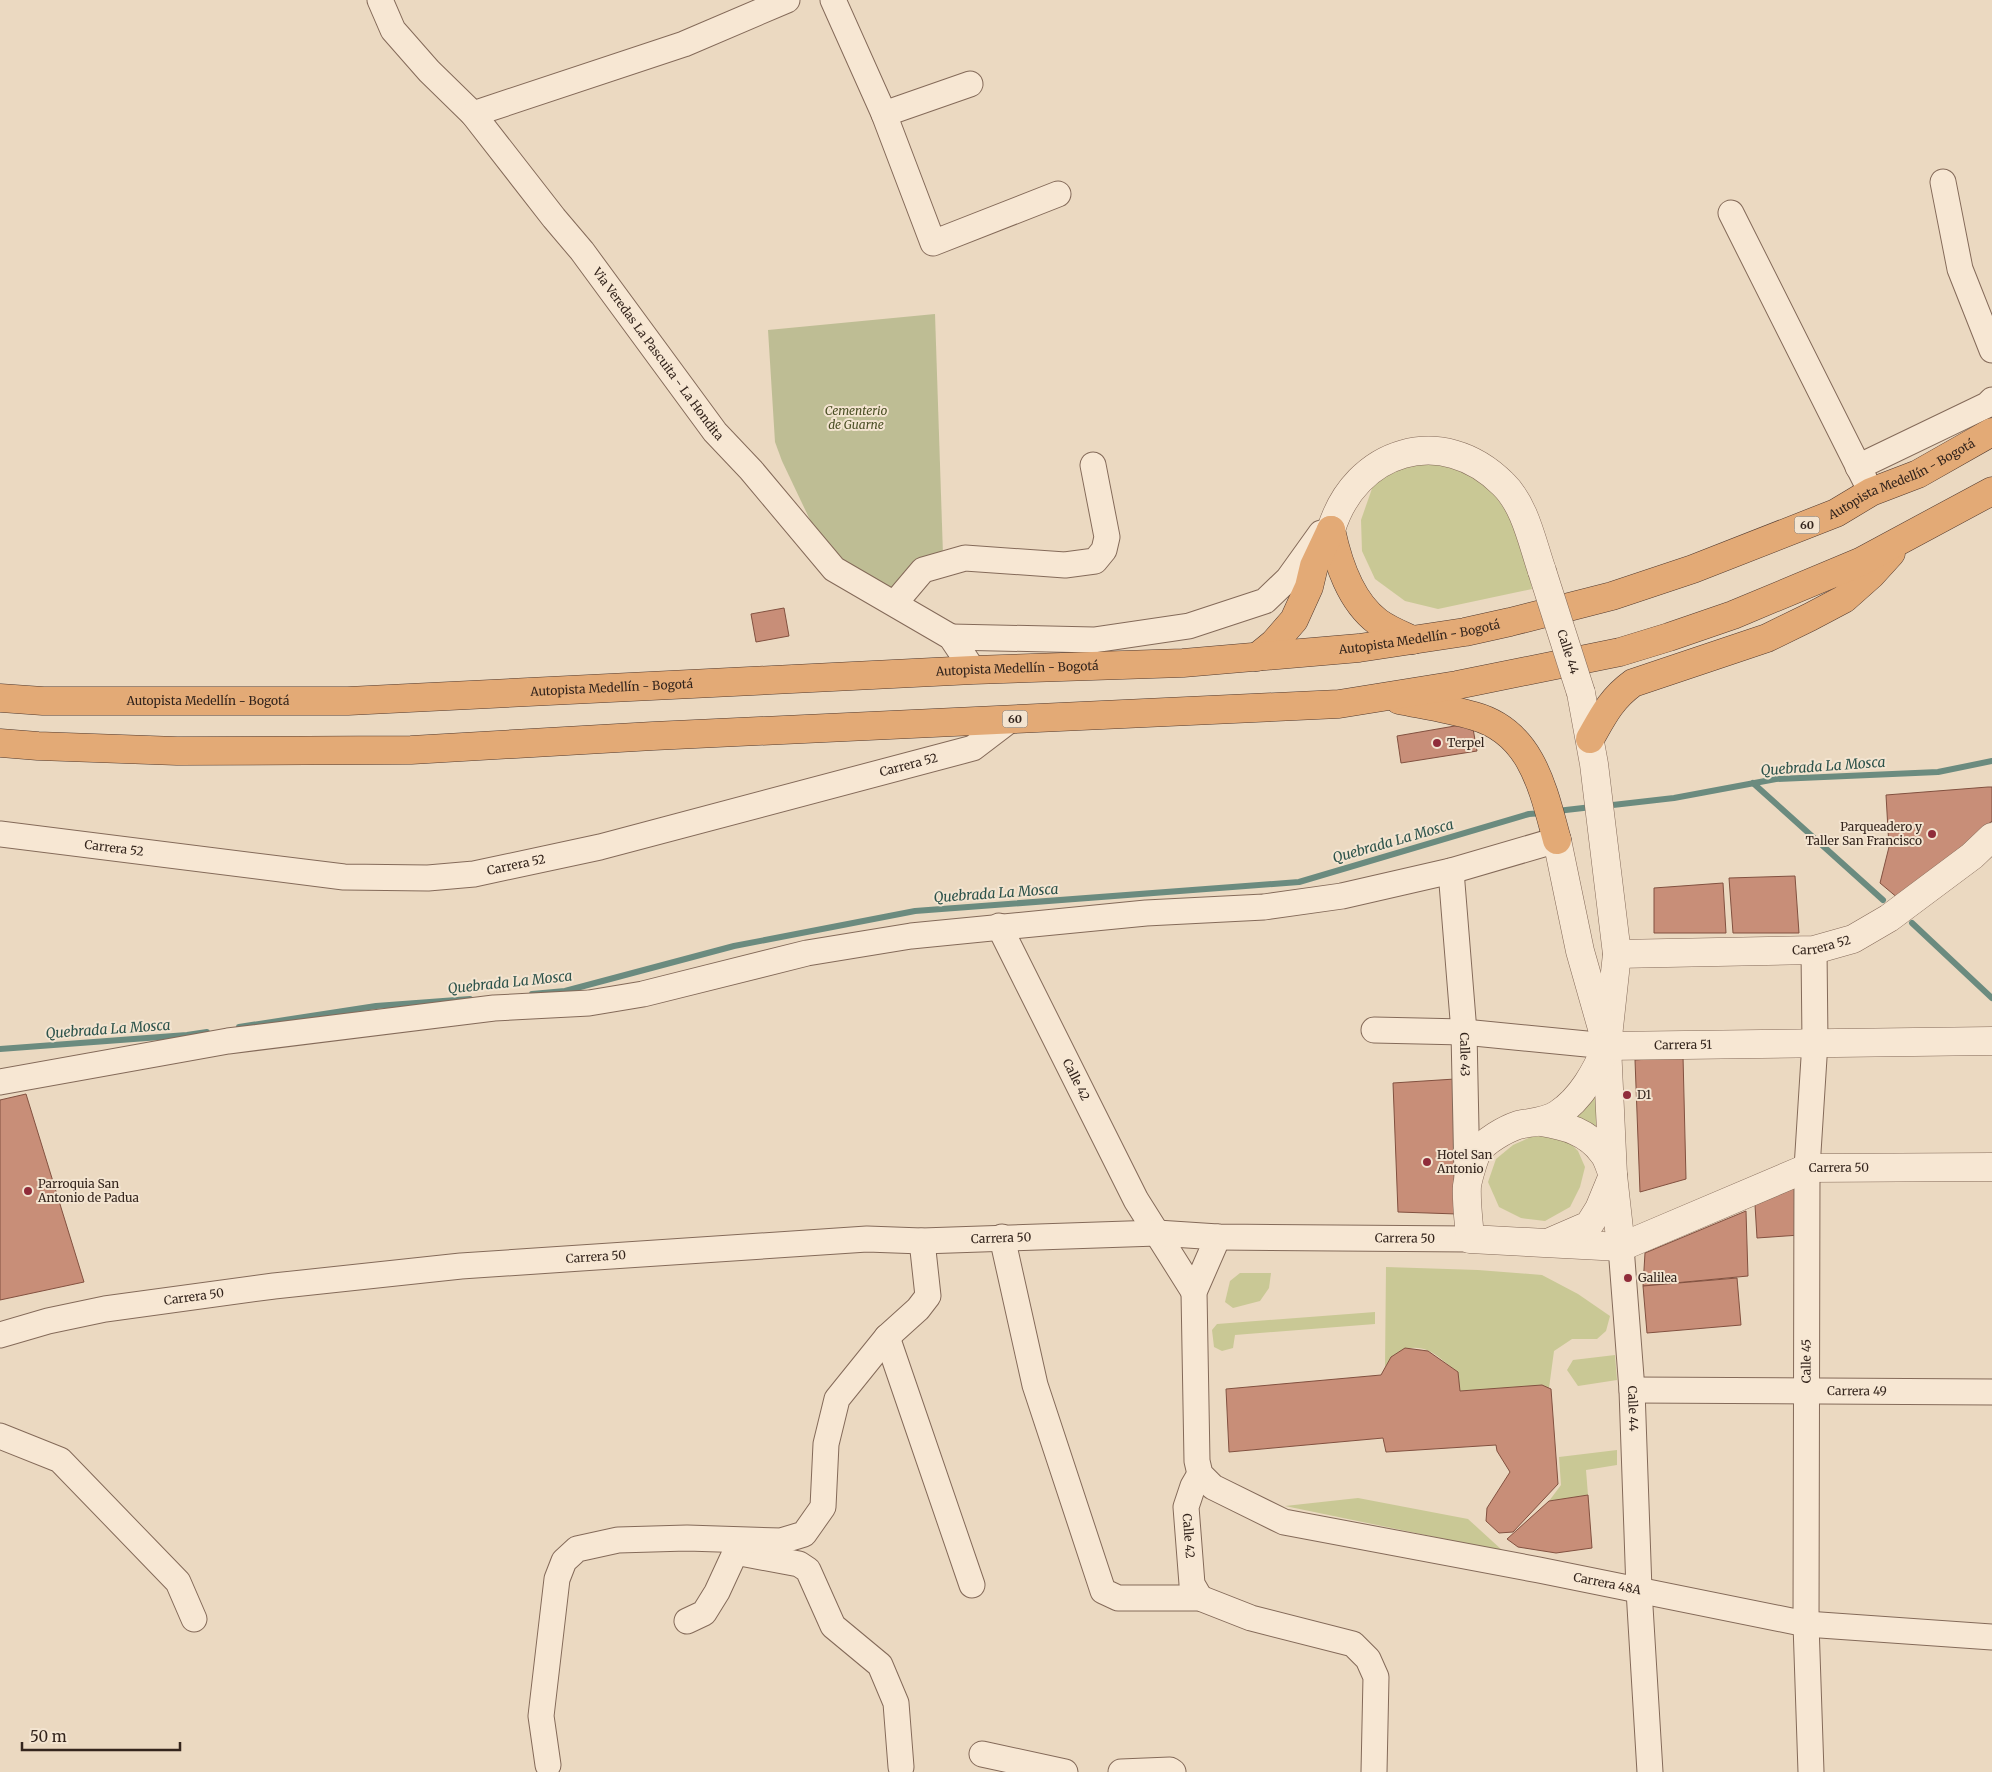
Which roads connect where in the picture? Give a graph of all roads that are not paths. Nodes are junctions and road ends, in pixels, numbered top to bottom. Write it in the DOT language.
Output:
graph roads {
  1 [pos="380,0"];
  2 [pos="786,0"];
  3 [pos="833,0"];
  4 [pos="970,84"];
  5 [pos="473,114"];
  6 [pos="884,114"];
  7 [pos="1943,182"];
  8 [pos="1058,194"];
  9 [pos="1731,213"];
  10 [pos="1992,350"];
  11 [pos="1992,400"];
  12 [pos="1992,432"];
  13 [pos="1093,465"];
  14 [pos="1858,467"];
  15 [pos="1992,491"];
  16 [pos="1871,492"];
  17 [pos="1334,520"];
  18 [pos="1904,538"];
  19 [pos="895,603"];
  20 [pos="951,636"];
  21 [pos="1413,640"];
  22 [pos="1257,657"];
  23 [pos="973,670"];
  24 [pos="0,698"];
  25 [pos="1385,698"];
  26 [pos="1011,719"];
  27 [pos="0,743"];
  28 [pos="1592,752"];
  29 [pos="0,834"];
  30 [pos="1555,834"];
  31 [pos="1992,837"];
  32 [pos="1982,856"];
  33 [pos="1451,871"];
  34 [pos="999,926"];
  35 [pos="1814,950"];
  36 [pos="1617,954"];
  37 [pos="1374,1030"];
  38 [pos="1464,1032"];
  39 [pos="1992,1041"];
  40 [pos="1814,1042"];
  41 [pos="1606,1046"];
  42 [pos="0,1082"];
  43 [pos="1541,1122"];
  44 [pos="1992,1167"];
  45 [pos="1807,1168"];
  46 [pos="1613,1176"];
  47 [pos="1467,1185"];
  48 [pos="1157,1233"];
  49 [pos="1002,1237"];
  50 [pos="1218,1237"];
  51 [pos="1470,1239"];
  52 [pos="922,1241"];
  53 [pos="1540,1243"];
  54 [pos="1621,1247"];
  55 [pos="1194,1292"];
  56 [pos="0,1335"];
  57 [pos="886,1337"];
  58 [pos="1632,1390"];
  59 [pos="1808,1392"];
  60 [pos="1992,1392"];
  61 [pos="0,1436"];
  62 [pos="1200,1474"];
  63 [pos="736,1546"];
  64 [pos="972,1585"];
  65 [pos="1638,1590"];
  66 [pos="1200,1598"];
  67 [pos="194,1619"];
  68 [pos="687,1621"];
  69 [pos="1806,1624"];
  70 [pos="1992,1637"];
  71 [pos="982,1754"];
  72 [pos="548,1765"];
  73 [pos="901,1767"];
  74 [pos="1065,1772"];
  75 [pos="1121,1772"];
  76 [pos="1173,1772"];
  77 [pos="1374,1772"];
  78 [pos="1650,1772"];
  79 [pos="1811,1772"];
  1 -- 5 [label="street, Via Veredas La Pascuita - La Hondita"];
  2 -- 5 [label="street"];
  3 -- 6 [label="street"];
  4 -- 6 [label="street"];
  5 -- 19 [label="street, Via Veredas La Pascuita - La Hondita"];
  6 -- 8 [label="street"];
  7 -- 10 [label="street"];
  9 -- 14 [label="street"];
  11 -- 14 [label="street"];
  12 -- 16 [label="highway, Autopista Medellín - Bogotá / 60"];
  13 -- 19 [label="street"];
  14 -- 16 [label="street"];
  15 -- 18 [label="highway, 60"];
  16 -- 21 [label="highway, Autopista Medellín - Bogotá / 60"];
  17 -- 20 [label="street"];
  17 -- 21 [label="highway"];
  17 -- 22 [label="highway"];
  17 -- 28 [label="street, Calle 44, bridge"];
  18 -- 25 [label="highway, 60"];
  18 -- 28 [label="highway"];
  19 -- 20 [label="street, Via Veredas La Pascuita - La Hondita"];
  20 -- 23 [label="street, Via Veredas La Pascuita - La Hondita"];
  21 -- 22 [label="highway, Autopista Medellín - Bogotá / 60"];
  22 -- 23 [label="highway, Autopista Medellín - Bogotá / 60"];
  23 -- 24 [label="highway, Autopista Medellín - Bogotá / 60"];
  25 -- 26 [label="highway, 60"];
  25 -- 30 [label="highway"];
  26 -- 27 [label="highway, 60"];
  26 -- 29 [label="street, Carrera 52"];
  28 -- 36 [label="street, Calle 44"];
  30 -- 33 [label="street"];
  30 -- 41 [label="street, Calle 44"];
  31 -- 32 [label="street, Carrera 52"];
  32 -- 35 [label="street, Carrera 52"];
  33 -- 34 [label="street"];
  33 -- 38 [label="street, Calle 43"];
  34 -- 42 [label="street"];
  34 -- 48 [label="street, Calle 42"];
  35 -- 36 [label="street, Carrera 52"];
  35 -- 40 [label="street, Calle 45"];
  36 -- 41 [label="street, Calle 44"];
  37 -- 38 [label="street, Carrera 51"];
  38 -- 41 [label="street, Carrera 51"];
  38 -- 47 [label="street, Calle 43"];
  39 -- 40 [label="street, Carrera 51"];
  40 -- 41 [label="street, Carrera 51"];
  40 -- 45 [label="street, Calle 45"];
  41 -- 43 [label="street"];
  41 -- 46 [label="street, Calle 44"];
  43 -- 46 [label="street"];
  43 -- 47 [label="street"];
  44 -- 45 [label="street, Carrera 50"];
  45 -- 54 [label="street, Carrera 50"];
  45 -- 59 [label="street, Calle 45"];
  46 -- 53 [label="street"];
  46 -- 54 [label="street, Calle 44"];
  47 -- 51 [label="street, Calle 43"];
  47 -- 53 [label="street"];
  48 -- 49 [label="street, Carrera 50"];
  48 -- 50 [label="street, Carrera 50"];
  48 -- 55 [label="street, Calle 42"];
  49 -- 52 [label="street, Carrera 50"];
  49 -- 66 [label="street"];
  50 -- 51 [label="street, Carrera 50"];
  50 -- 55 [label="street"];
  51 -- 53 [label="street, Carrera 50"];
  52 -- 56 [label="street, Carrera 50"];
  52 -- 57 [label="street"];
  53 -- 54 [label="street, Carrera 50"];
  54 -- 58 [label="street, Calle 44"];
  55 -- 62 [label="street"];
  57 -- 63 [label="street"];
  57 -- 64 [label="street"];
  58 -- 59 [label="street, Carrera 49"];
  58 -- 65 [label="street, Calle 44"];
  59 -- 60 [label="street, Carrera 49"];
  59 -- 69 [label="street, Calle 45"];
  61 -- 67 [label="street"];
  62 -- 65 [label="street, Carrera 48A"];
  62 -- 66 [label="street, Calle 42"];
  63 -- 68 [label="street"];
  63 -- 72 [label="street"];
  63 -- 73 [label="street"];
  65 -- 69 [label="street, Carrera 48A"];
  65 -- 78 [label="street, Calle 44"];
  66 -- 77 [label="street"];
  69 -- 70 [label="street, Carrera 48A"];
  69 -- 79 [label="street, Calle 45"];
  71 -- 74 [label="street"];
  75 -- 76 [label="street"];
}
